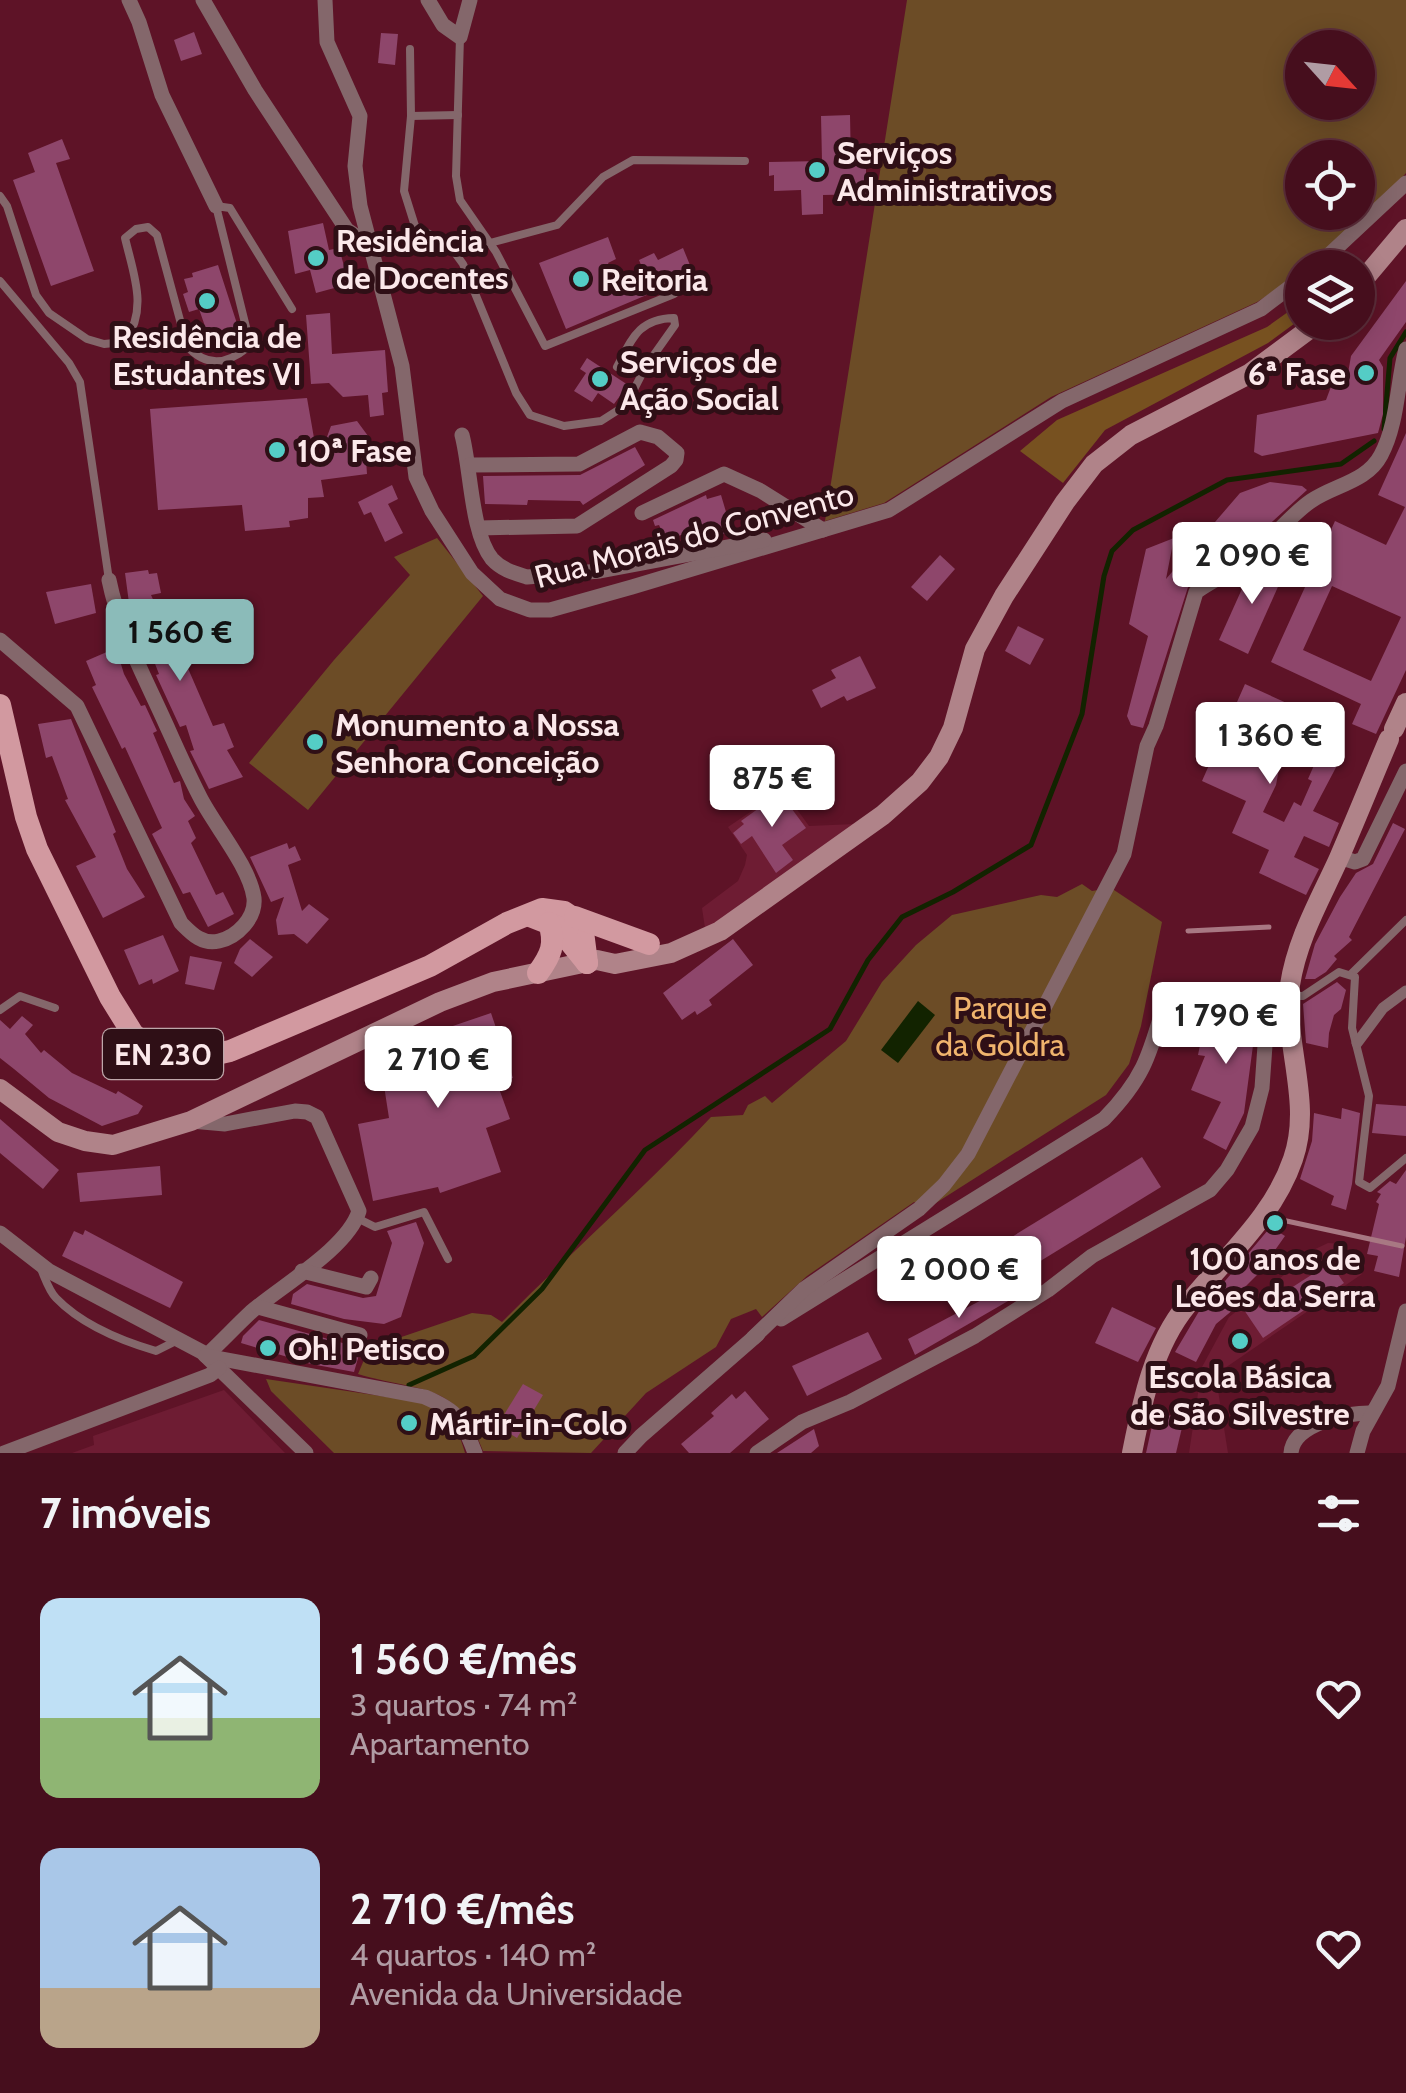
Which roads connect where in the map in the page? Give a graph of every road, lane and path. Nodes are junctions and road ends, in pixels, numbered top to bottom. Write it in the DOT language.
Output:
graph roads {
  1 [pos="129,0"];
  2 [pos="203,0"];
  3 [pos="325,0"];
  4 [pos="428,0"];
  5 [pos="470,0"];
  6 [pos="460,37"];
  7 [pos="410,50"];
  8 [pos="458,115"];
  9 [pos="410,116"];
  10 [pos="746,161"];
  11 [pos="1406,184"];
  12 [pos="0,196"];
  13 [pos="216,206"];
  14 [pos="1406,229"];
  15 [pos="490,243"];
  16 [pos="368,244"];
  17 [pos="1334,250"];
  18 [pos="1396,252"];
  19 [pos="1375,271"];
  20 [pos="0,281"];
  21 [pos="1285,291"];
  22 [pos="674,294"];
  23 [pos="292,309"];
  24 [pos="1295,340"];
  25 [pos="1406,349"];
  26 [pos="617,367"];
  27 [pos="462,435"];
  28 [pos="470,465"];
  29 [pos="642,513"];
  30 [pos="479,528"];
  31 [pos="815,532"];
  32 [pos="109,580"];
  33 [pos="0,640"];
  34 [pos="1406,703"];
  35 [pos="0,705"];
  36 [pos="1406,772"];
  37 [pos="1339,857"];
  38 [pos="525,914"];
  39 [pos="575,918"];
  40 [pos="1406,920"];
  41 [pos="549,923"];
  42 [pos="699,940"];
  43 [pos="649,944"];
  44 [pos="592,962"];
  45 [pos="538,973"];
  46 [pos="1351,974"];
  47 [pos="1406,991"];
  48 [pos="1290,1003"];
  49 [pos="1164,1005"];
  50 [pos="55,1008"];
  51 [pos="0,1010"];
  52 [pos="1357,1044"];
  53 [pos="0,1089"];
  54 [pos="192,1121"];
  55 [pos="1406,1158"];
  56 [pos="357,1218"];
  57 [pos="0,1233"];
  58 [pos="448,1259"];
  59 [pos="40,1265"];
  60 [pos="302,1271"];
  61 [pos="371,1278"];
  62 [pos="258,1307"];
  63 [pos="1406,1311"];
  64 [pos="360,1334"];
  65 [pos="753,1338"];
  66 [pos="179,1340"];
  67 [pos="206,1356"];
  68 [pos="219,1368"];
  69 [pos="1372,1413"];
  70 [pos="4,1453"];
  71 [pos="306,1453"];
  72 [pos="475,1453"];
  73 [pos="625,1453"];
  74 [pos="757,1453"];
  75 [pos="1132,1453"];
  76 [pos="1292,1453"];
  77 [pos="1357,1453"];
  1 -- 13 [label="street"];
  2 -- 16 [label="street"];
  3 -- 16 [label="street, Rua Morais do Convento"];
  4 -- 6 [label="street"];
  5 -- 6 [label="street"];
  6 -- 8 [label="lane"];
  7 -- 9 [label="lane"];
  8 -- 9 [label="lane"];
  8 -- 15 [label="lane"];
  9 -- 26 [label="lane"];
  10 -- 15 [label="lane"];
  11 -- 17 [label="street"];
  12 -- 13 [label="lane"];
  13 -- 23 [label="lane"];
  14 -- 18 [label="main road"];
  15 -- 22 [label="lane"];
  16 -- 31 [label="street, Rua Morais do Convento"];
  18 -- 19 [label="main road"];
  20 -- 32 [label="lane"];
  21 -- 31 [label="street, Rua Morais do Convento"];
  24 -- 42 [label="main road"];
  25 -- 65 [label="street"];
  27 -- 28 [label="street"];
  28 -- 30 [label="street"];
  28 -- 30 [label="street"];
  29 -- 31 [label="street"];
  30 -- 31 [label="street"];
  32 -- 33 [label="street"];
  34 -- 37 [label="main road"];
  35 -- 38 [label="main road, EN 230"];
  36 -- 37 [label="street"];
  37 -- 48 [label="main road"];
  38 -- 39 [label="main road"];
  38 -- 41 [label="main road"];
  39 -- 43 [label="main road"];
  39 -- 44 [label="main road"];
  40 -- 46 [label="lane"];
  41 -- 44 [label="main road"];
  41 -- 45 [label="main road"];
  42 -- 43 [label="main road"];
  42 -- 44 [label="main road"];
  43 -- 44 [label="main road"];
  44 -- 45 [label="main road"];
  45 -- 54 [label="main road"];
  46 -- 48 [label="lane"];
  46 -- 52 [label="lane"];
  47 -- 52 [label="street"];
  48 -- 74 [label="street"];
  48 -- 75 [label="main road"];
  49 -- 65 [label="street"];
  50 -- 51 [label="lane"];
  52 -- 55 [label="lane"];
  53 -- 54 [label="main road"];
  54 -- 56 [label="street"];
  56 -- 58 [label="lane"];
  56 -- 60 [label="street"];
  57 -- 59 [label="street"];
  59 -- 66 [label="street"];
  59 -- 66 [label="lane"];
  60 -- 61 [label="street"];
  60 -- 62 [label="street"];
  62 -- 64 [label="street"];
  62 -- 67 [label="street"];
  63 -- 69 [label="street"];
  65 -- 73 [label="street"];
  66 -- 67 [label="street"];
  67 -- 68 [label="street"];
  67 -- 72 [label="street"];
  68 -- 70 [label="street"];
  68 -- 71 [label="street"];
  69 -- 76 [label="street"];
  69 -- 77 [label="street"];
}
